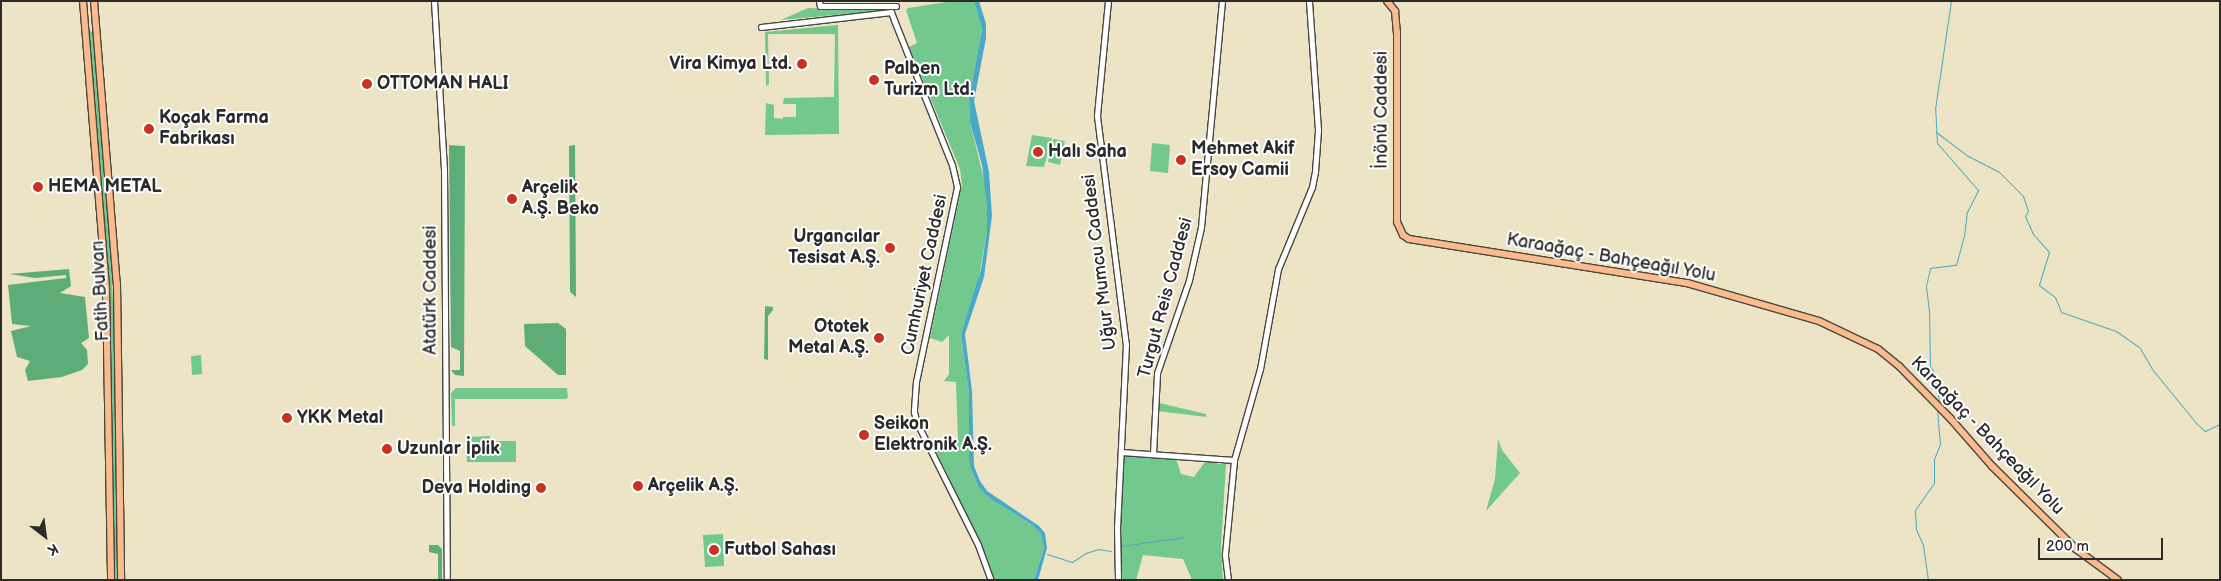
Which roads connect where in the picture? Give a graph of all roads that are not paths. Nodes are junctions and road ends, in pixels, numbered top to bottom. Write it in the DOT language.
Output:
graph roads {
  1 [pos="83,1"];
  2 [pos="94,1"];
  3 [pos="434,1"];
  4 [pos="1108,1"];
  5 [pos="1222,1"];
  6 [pos="1309,1"];
  7 [pos="1391,3"];
  8 [pos="819,4"];
  9 [pos="896,6"];
  10 [pos="761,27"];
  11 [pos="1397,222"];
  12 [pos="1121,452"];
  13 [pos="1153,453"];
  14 [pos="1234,460"];
  15 [pos="111,544"];
  16 [pos="121,551"];
  17 [pos="111,580"];
  18 [pos="122,580"];
  19 [pos="447,580"];
  20 [pos="992,580"];
  21 [pos="1118,580"];
  22 [pos="1228,580"];
  23 [pos="2118,580"];
  1 -- 15 [label="main road, Fatih Bulvarı"];
  2 -- 16 [label="main road, Fatih Bulvarı"];
  3 -- 19 [label="street, Atatürk Caddesi"];
  4 -- 12 [label="street, Uğur Mumcu Caddesi"];
  5 -- 13 [label="street, Turgut Reis Caddesi"];
  6 -- 14 [label="street"];
  7 -- 11 [label="main road, İnönü Caddesi"];
  8 -- 9 [label="street"];
  10 -- 20 [label="street, Cumhuriyet Caddesi"];
  11 -- 23 [label="main road, Karaağaç - Bahçeağıl Yolu"];
  12 -- 13 [label="street"];
  12 -- 21 [label="street, Uğur Mumcu Caddesi"];
  13 -- 14 [label="street"];
  14 -- 22 [label="street"];
  15 -- 16 [label="main road"];
  15 -- 17 [label="main road, Fatih Bulvarı"];
  16 -- 18 [label="main road, Fatih Bulvarı"];
}
